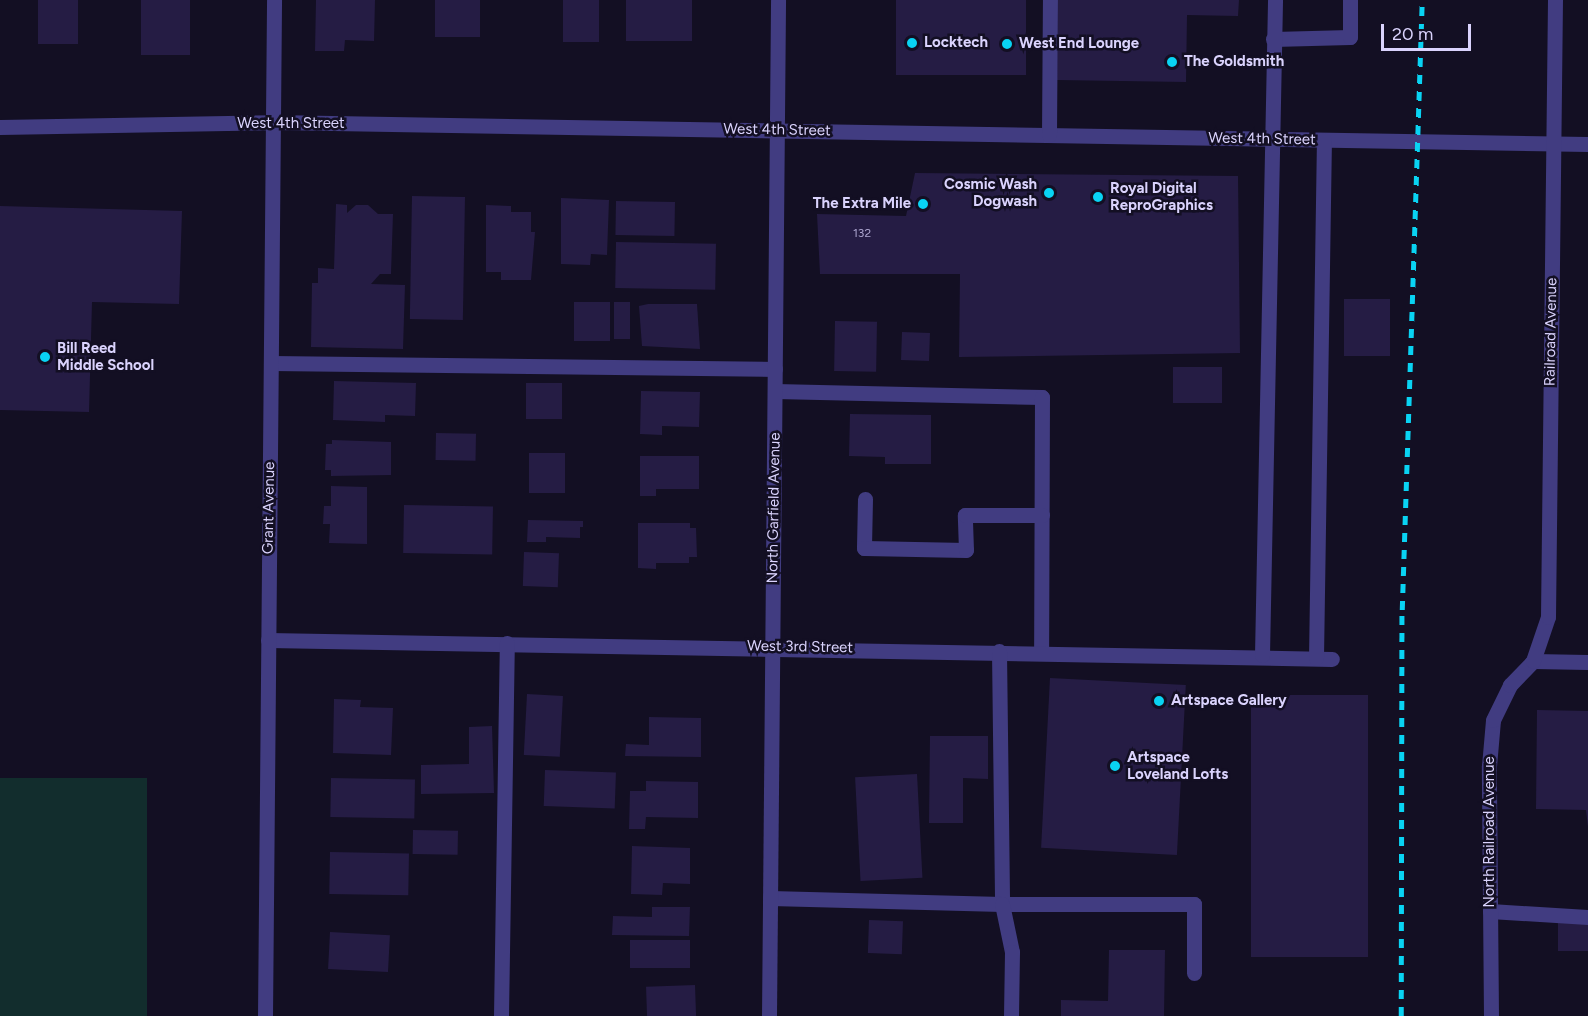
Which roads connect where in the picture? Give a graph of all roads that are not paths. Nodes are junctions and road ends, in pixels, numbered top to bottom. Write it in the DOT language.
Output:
graph roads {
  1 [pos="274,0"];
  2 [pos="778,0"];
  3 [pos="1050,0"];
  4 [pos="1275,0"];
  5 [pos="1350,0"];
  6 [pos="1555,0"];
  7 [pos="1273,39"];
  8 [pos="273,122"];
  9 [pos="0,127"];
  10 [pos="777,130"];
  11 [pos="1049,135"];
  12 [pos="1270,139"];
  13 [pos="1324,140"];
  14 [pos="1553,144"];
  15 [pos="1588,144"];
  16 [pos="271,363"];
  17 [pos="775,369"];
  18 [pos="775,391"];
  19 [pos="865,499"];
  20 [pos="1042,515"];
  21 [pos="268,640"];
  22 [pos="507,643"];
  23 [pos="772,647"];
  24 [pos="999,651"];
  25 [pos="1041,651"];
  26 [pos="1262,655"];
  27 [pos="1316,658"];
  28 [pos="1332,659"];
  29 [pos="1533,661"];
  30 [pos="1588,662"];
  31 [pos="770,898"];
  32 [pos="1002,904"];
  33 [pos="1490,911"];
  34 [pos="1588,917"];
  35 [pos="1194,973"];
  36 [pos="265,1016"];
  37 [pos="501,1016"];
  38 [pos="769,1016"];
  39 [pos="1011,1016"];
  40 [pos="1491,1016"];
  1 -- 8 [label="street, Grant Avenue"];
  2 -- 10 [label="street, North Garfield Avenue"];
  3 -- 11 [label="street"];
  4 -- 7 [label="street"];
  5 -- 7 [label="street"];
  6 -- 14 [label="street, Railroad Avenue"];
  7 -- 12 [label="street"];
  8 -- 9 [label="street, West 4th Street"];
  8 -- 10 [label="street, West 4th Street"];
  8 -- 16 [label="street, Grant Avenue"];
  10 -- 11 [label="street, West 4th Street"];
  10 -- 17 [label="street, North Garfield Avenue"];
  11 -- 12 [label="street, West 4th Street"];
  12 -- 13 [label="street, West 4th Street"];
  12 -- 26 [label="street"];
  13 -- 14 [label="street, West 4th Street"];
  13 -- 27 [label="street"];
  14 -- 15 [label="street, West 4th Street"];
  14 -- 29 [label="street, Railroad Avenue"];
  16 -- 17 [label="street"];
  16 -- 21 [label="street, Grant Avenue"];
  17 -- 18 [label="street, North Garfield Avenue"];
  18 -- 20 [label="street"];
  18 -- 23 [label="street, North Garfield Avenue"];
  19 -- 20 [label="street"];
  20 -- 25 [label="street"];
  21 -- 22 [label="street, West 3rd Street"];
  21 -- 36 [label="street, Grant Avenue"];
  22 -- 23 [label="street, West 3rd Street"];
  22 -- 37 [label="street"];
  23 -- 24 [label="street, West 3rd Street"];
  23 -- 31 [label="street, North Garfield Avenue"];
  24 -- 25 [label="street, West 3rd Street"];
  24 -- 32 [label="street"];
  25 -- 26 [label="street, West 3rd Street"];
  26 -- 27 [label="street, West 3rd Street"];
  27 -- 28 [label="street, West 3rd Street"];
  29 -- 30 [label="street"];
  29 -- 33 [label="street, North Railroad Avenue"];
  31 -- 32 [label="street"];
  31 -- 38 [label="street, North Garfield Avenue"];
  32 -- 35 [label="street"];
  32 -- 39 [label="street"];
  33 -- 34 [label="street"];
  33 -- 40 [label="street, North Railroad Avenue"];
}
